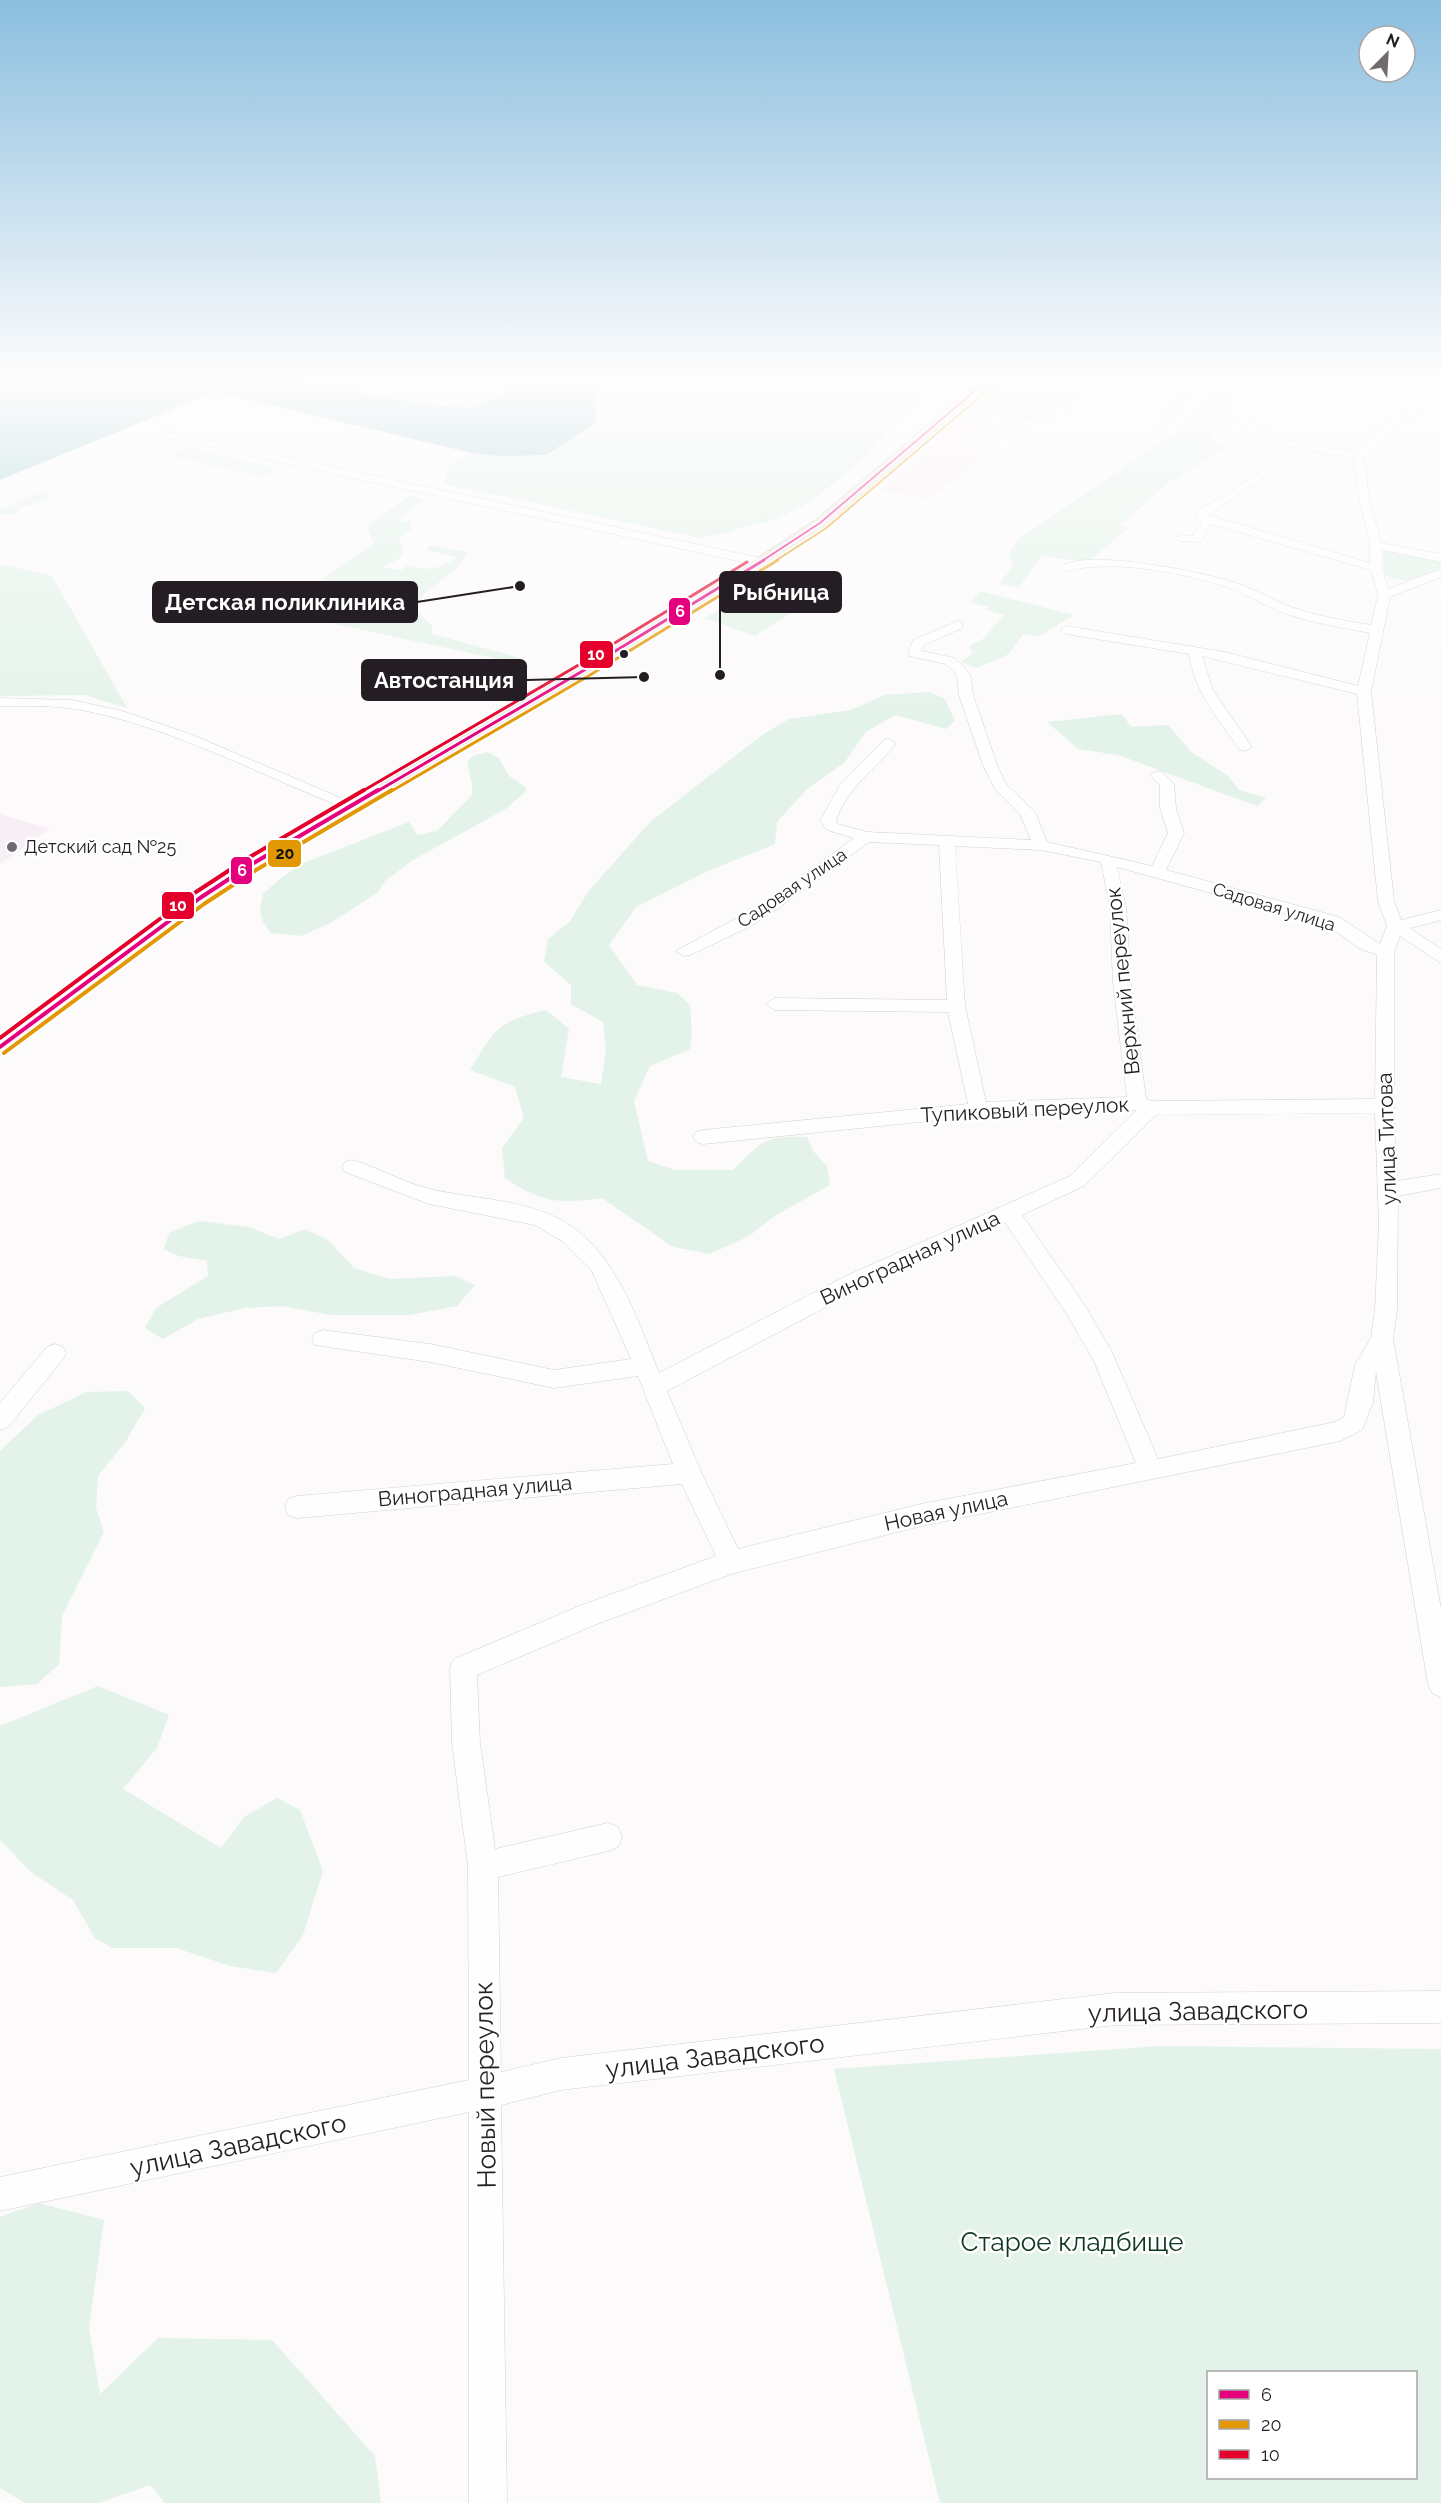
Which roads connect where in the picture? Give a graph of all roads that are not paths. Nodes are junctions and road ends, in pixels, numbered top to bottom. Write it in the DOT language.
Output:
graph roads {
  1 [pos="447,495"];
  2 [pos="853,495"];
  3 [pos="1233,495"];
  4 [pos="1364,495"];
  5 [pos="1208,520"];
  6 [pos="1181,538"];
  7 [pos="1376,545"];
  8 [pos="1441,558"];
  9 [pos="761,562"];
  10 [pos="1067,567"];
  11 [pos="1376,568"];
  12 [pos="1441,573"];
  13 [pos="1429,578"];
  14 [pos="1441,582"];
  15 [pos="1384,595"];
  16 [pos="958,625"];
  17 [pos="1066,630"];
  18 [pos="1377,630"];
  19 [pos="1195,651"];
  20 [pos="1364,692"];
  21 [pos="0,702"];
  22 [pos="889,743"];
  23 [pos="1245,747"];
  24 [pos="1157,776"];
  25 [pos="352,806"];
  26 [pos="866,837"];
  27 [pos="947,841"];
  28 [pos="1041,845"];
  29 [pos="1108,859"];
  30 [pos="1157,873"];
  31 [pos="1441,915"];
  32 [pos="1395,926"];
  33 [pos="684,951"];
  34 [pos="1386,952"];
  35 [pos="1441,958"];
  36 [pos="776,1004"];
  37 [pos="956,1006"];
  38 [pos="0,1047"];
  39 [pos="1144,1105"];
  40 [pos="1384,1106"];
  41 [pos="979,1109"];
  42 [pos="703,1137"];
  43 [pos="352,1167"];
  44 [pos="1437,1188"];
  45 [pos="1388,1190"];
  46 [pos="1009,1212"];
  47 [pos="323,1339"];
  48 [pos="1382,1339"];
  49 [pos="54,1353"];
  50 [pos="645,1366"];
  51 [pos="653,1387"];
  52 [pos="0,1420"];
  53 [pos="1151,1471"];
  54 [pos="689,1473"];
  55 [pos="297,1507"];
  56 [pos="731,1562"];
  57 [pos="1433,1597"];
  58 [pos="463,1668"];
  59 [pos="1441,1684"];
  60 [pos="608,1837"];
  61 [pos="483,1866"];
  62 [pos="1441,2007"];
  63 [pos="486,2091"];
  64 [pos="0,2194"];
  65 [pos="488,2503"];
  1 -- 9 [label="street"];
  2 -- 9 [label="main road"];
  3 -- 5 [label="street"];
  4 -- 7 [label="street"];
  5 -- 6 [label="street"];
  5 -- 11 [label="street"];
  7 -- 8 [label="street"];
  7 -- 11 [label="street"];
  9 -- 25 [label="main road"];
  10 -- 18 [label="street"];
  11 -- 15 [label="street"];
  12 -- 13 [label="street"];
  13 -- 14 [label="street"];
  13 -- 15 [label="street"];
  15 -- 18 [label="street"];
  16 -- 28 [label="street"];
  17 -- 19 [label="street"];
  18 -- 20 [label="street"];
  19 -- 20 [label="street"];
  19 -- 23 [label="street"];
  20 -- 32 [label="street"];
  21 -- 25 [label="street"];
  22 -- 26 [label="street, Садовая улица"];
  24 -- 30 [label="street"];
  25 -- 38 [label="main road"];
  26 -- 27 [label="street, Садовая улица"];
  26 -- 33 [label="street, Садовая улица"];
  27 -- 28 [label="street, Садовая улица"];
  27 -- 37 [label="street"];
  28 -- 29 [label="street, Садовая улица"];
  29 -- 30 [label="street, Садовая улица"];
  29 -- 39 [label="street, Верхний переулок"];
  30 -- 34 [label="street, Садовая улица"];
  31 -- 32 [label="street"];
  32 -- 34 [label="street, улица Титова"];
  32 -- 35 [label="street"];
  34 -- 40 [label="street, улица Титова"];
  36 -- 37 [label="street"];
  37 -- 41 [label="street"];
  39 -- 40 [label="street, Тупиковый переулок"];
  39 -- 41 [label="street, Тупиковый переулок"];
  39 -- 46 [label="street, Виноградная улица"];
  40 -- 45 [label="street, улица Титова"];
  41 -- 42 [label="street, Тупиковый переулок"];
  43 -- 50 [label="street"];
  44 -- 45 [label="street"];
  45 -- 48 [label="street, улица Титова"];
  46 -- 51 [label="street, Виноградная улица"];
  46 -- 53 [label="street"];
  47 -- 50 [label="street"];
  48 -- 53 [label="street, Новая улица"];
  48 -- 57 [label="street, улица Титова"];
  49 -- 52 [label="street"];
  50 -- 51 [label="street"];
  51 -- 54 [label="street"];
  53 -- 56 [label="street, Новая улица"];
  54 -- 55 [label="street, Виноградная улица"];
  54 -- 56 [label="street"];
  56 -- 58 [label="street, Новая улица"];
  57 -- 59 [label="street, улица Титова"];
  58 -- 61 [label="street, Новый переулок"];
  60 -- 61 [label="street"];
  61 -- 63 [label="street, Новый переулок"];
  62 -- 63 [label="street, улица Завадского"];
  63 -- 64 [label="street, улица Завадского"];
  63 -- 65 [label="street, Новый переулок"];
}
